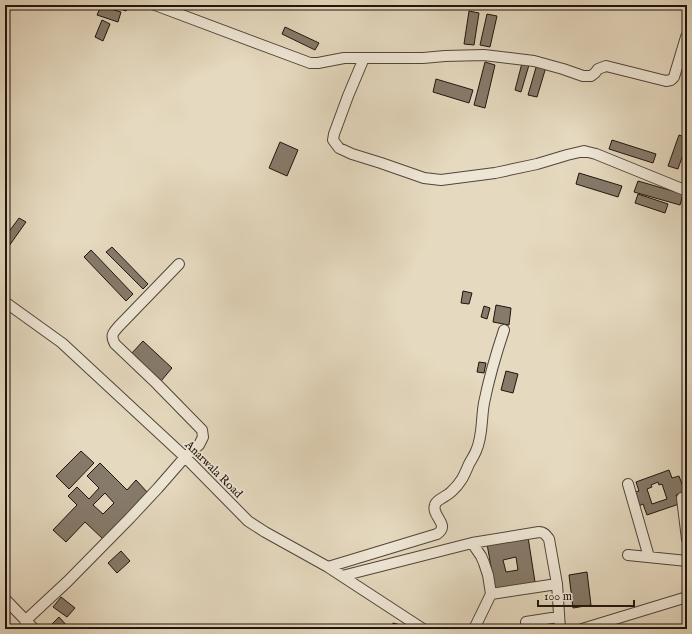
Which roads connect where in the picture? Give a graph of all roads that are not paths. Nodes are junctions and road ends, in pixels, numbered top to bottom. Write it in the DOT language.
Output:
graph roads {
  1 [pos="155,5"];
  2 [pos="687,36"];
  3 [pos="364,58"];
  4 [pos="687,191"];
  5 [pos="179,264"];
  6 [pos="5,302"];
  7 [pos="504,330"];
  8 [pos="185,457"];
  9 [pos="628,484"];
  10 [pos="682,498"];
  11 [pos="687,539"];
  12 [pos="472,543"];
  13 [pos="628,555"];
  14 [pos="649,558"];
  15 [pos="687,561"];
  16 [pos="328,567"];
  17 [pos="342,576"];
  18 [pos="557,584"];
  19 [pos="491,594"];
  20 [pos="687,597"];
  21 [pos="6,601"];
  22 [pos="558,617"];
  23 [pos="25,621"];
  24 [pos="526,622"];
  25 [pos="34,629"];
  26 [pos="423,629"];
  27 [pos="474,629"];
  28 [pos="560,629"];
  29 [pos="582,629"];
  1 -- 3 [label="street"];
  2 -- 3 [label="street"];
  3 -- 4 [label="street"];
  5 -- 8 [label="street"];
  6 -- 8 [label="street, Anarwala Road"];
  7 -- 16 [label="street"];
  8 -- 16 [label="street, Anarwala Road"];
  8 -- 23 [label="street"];
  9 -- 14 [label="street"];
  10 -- 11 [label="street"];
  12 -- 17 [label="street"];
  12 -- 18 [label="street"];
  12 -- 19 [label="street"];
  13 -- 14 [label="street"];
  14 -- 15 [label="street"];
  16 -- 17 [label="street, Anarwala Road"];
  17 -- 26 [label="street, Anarwala Road"];
  18 -- 19 [label="street"];
  18 -- 22 [label="street"];
  19 -- 27 [label="street"];
  20 -- 29 [label="street"];
  21 -- 23 [label="street"];
  22 -- 24 [label="street"];
  22 -- 28 [label="street"];
  23 -- 25 [label="street"];
}
